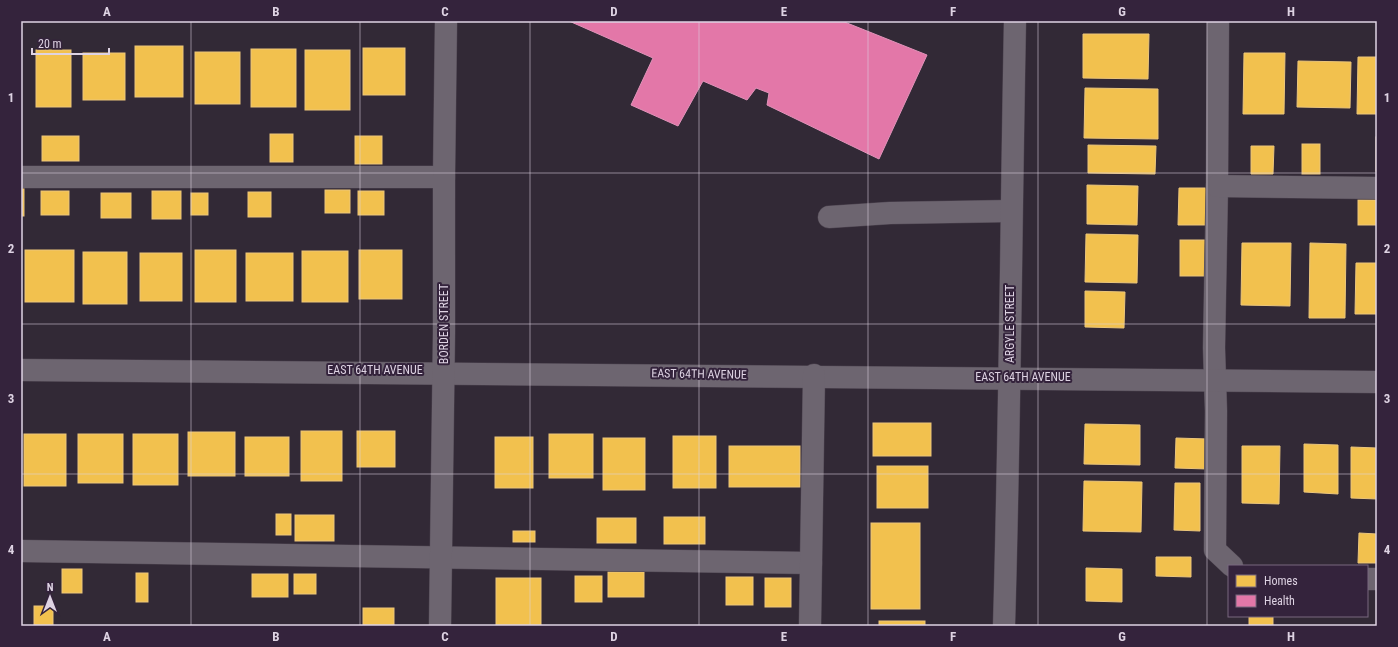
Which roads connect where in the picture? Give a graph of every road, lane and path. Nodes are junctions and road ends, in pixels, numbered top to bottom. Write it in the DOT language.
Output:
graph roads {
  1 [pos="446,21"];
  2 [pos="1015,21"];
  3 [pos="1218,21"];
  4 [pos="21,177"];
  5 [pos="444,177"];
  6 [pos="1217,186"];
  7 [pos="1377,188"];
  8 [pos="1011,211"];
  9 [pos="829,217"];
  10 [pos="21,370"];
  11 [pos="444,370"];
  12 [pos="814,375"];
  13 [pos="1010,376"];
  14 [pos="1214,379"];
  15 [pos="1377,382"];
  16 [pos="21,551"];
  17 [pos="441,557"];
  18 [pos="811,562"];
  19 [pos="1231,565"];
  20 [pos="440,626"];
  21 [pos="810,626"];
  22 [pos="1004,626"];
  1 -- 5 [label="street, BORDEN STREET"];
  2 -- 8 [label="street, ARGYLE STREET"];
  3 -- 6 [label="street"];
  4 -- 5 [label="street"];
  5 -- 11 [label="street, BORDEN STREET"];
  6 -- 7 [label="street"];
  6 -- 14 [label="street"];
  8 -- 9 [label="street"];
  8 -- 13 [label="street, ARGYLE STREET"];
  10 -- 11 [label="street, EAST 64TH AVENUE"];
  11 -- 12 [label="street, EAST 64TH AVENUE"];
  11 -- 17 [label="street, BORDEN STREET"];
  12 -- 13 [label="street, EAST 64TH AVENUE"];
  12 -- 18 [label="street"];
  13 -- 14 [label="street, EAST 64TH AVENUE"];
  13 -- 22 [label="street, ARGYLE STREET"];
  14 -- 15 [label="street, EAST 64TH AVENUE"];
  14 -- 19 [label="street"];
  16 -- 17 [label="street"];
  17 -- 18 [label="street"];
  17 -- 20 [label="street, BORDEN STREET"];
  18 -- 21 [label="street"];
}
